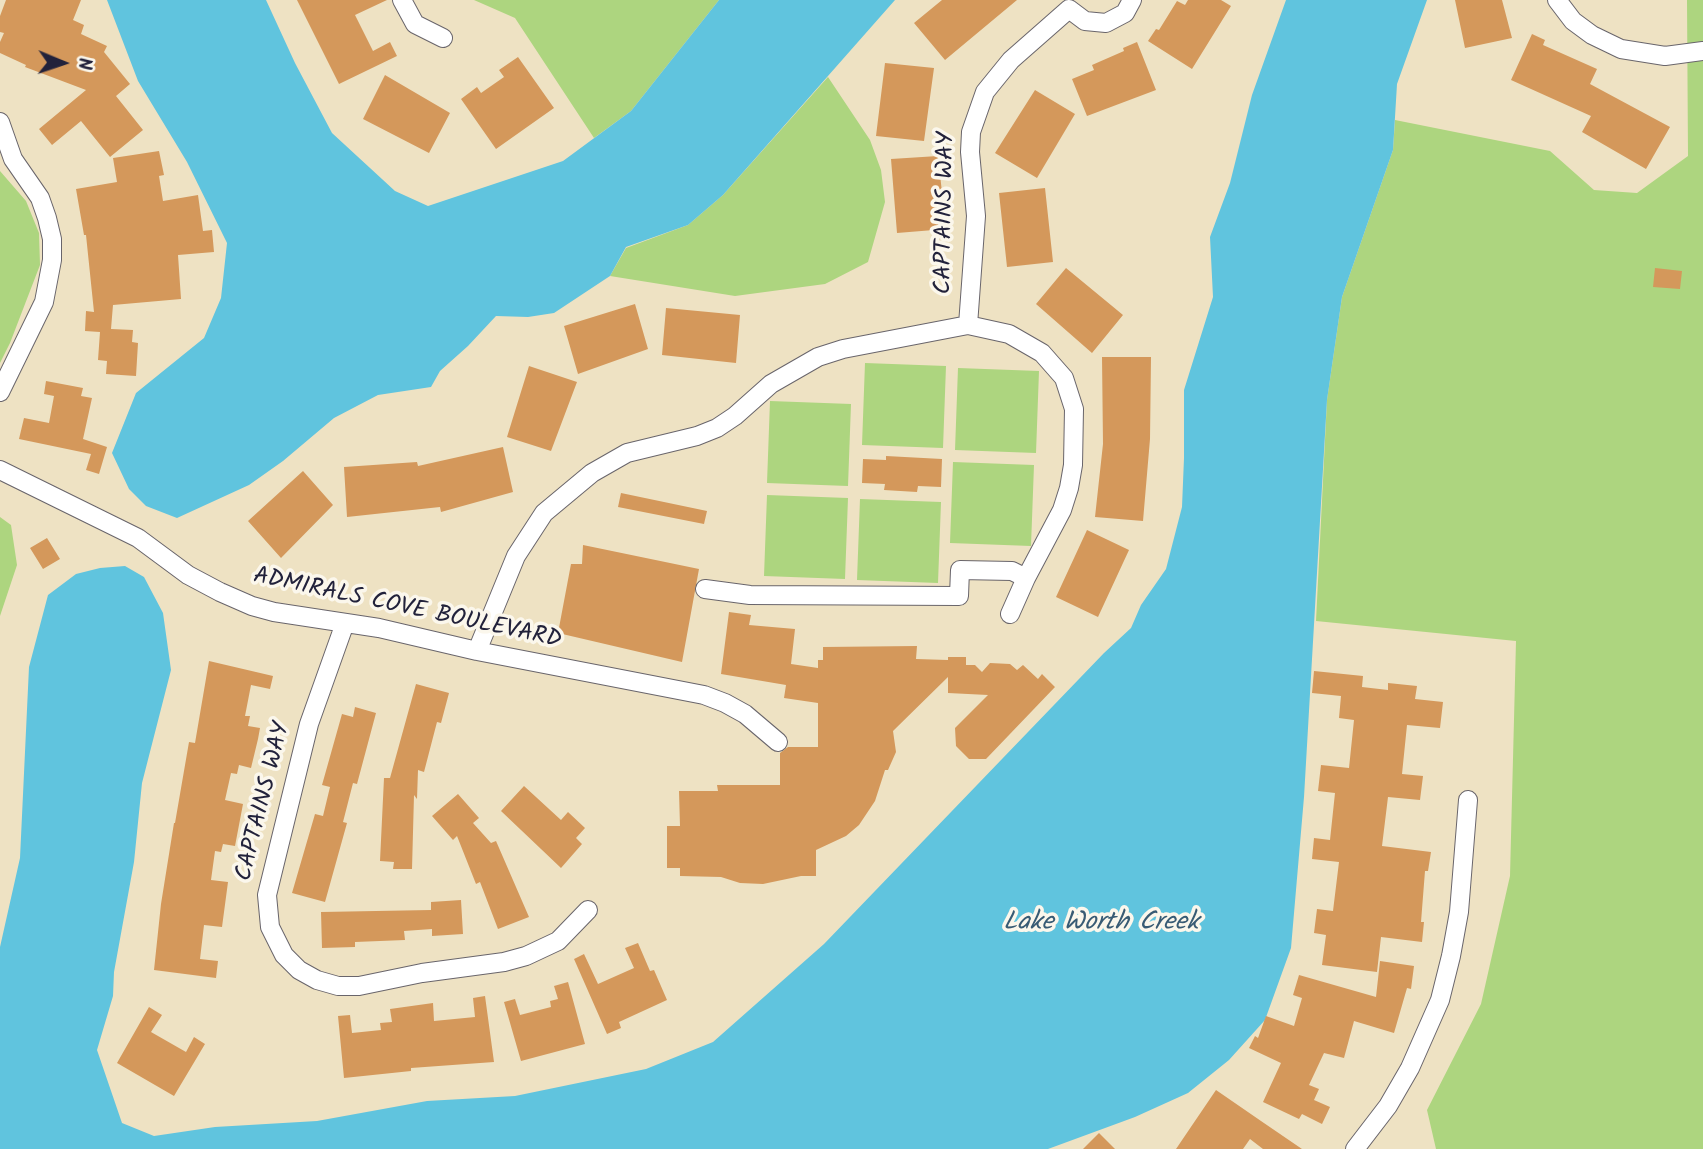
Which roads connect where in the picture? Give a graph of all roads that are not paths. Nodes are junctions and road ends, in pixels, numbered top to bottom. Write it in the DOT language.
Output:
graph roads {
  1 [pos="402,0"];
  2 [pos="1132,0"];
  3 [pos="1557,0"];
  4 [pos="443,38"];
  5 [pos="1703,51"];
  6 [pos="0,122"];
  7 [pos="968,325"];
  8 [pos="0,392"];
  9 [pos="0,470"];
  10 [pos="1026,578"];
  11 [pos="705,589"];
  12 [pos="1010,614"];
  13 [pos="345,623"];
  14 [pos="477,651"];
  15 [pos="778,742"];
  16 [pos="1468,800"];
  17 [pos="589,910"];
  18 [pos="1355,1149"];
  1 -- 4 [label="street"];
  2 -- 7 [label="street, CAPTAINS WAY"];
  3 -- 5 [label="street"];
  6 -- 8 [label="street"];
  7 -- 10 [label="street, CAPTAINS WAY"];
  7 -- 14 [label="street, CAPTAINS WAY"];
  9 -- 13 [label="street, ADMIRALS COVE BOULEVARD"];
  10 -- 11 [label="street"];
  10 -- 12 [label="street, CAPTAINS WAY"];
  13 -- 14 [label="street, ADMIRALS COVE BOULEVARD"];
  13 -- 17 [label="street, CAPTAINS WAY"];
  14 -- 15 [label="street, ADMIRALS COVE BOULEVARD"];
  16 -- 18 [label="street"];
}
